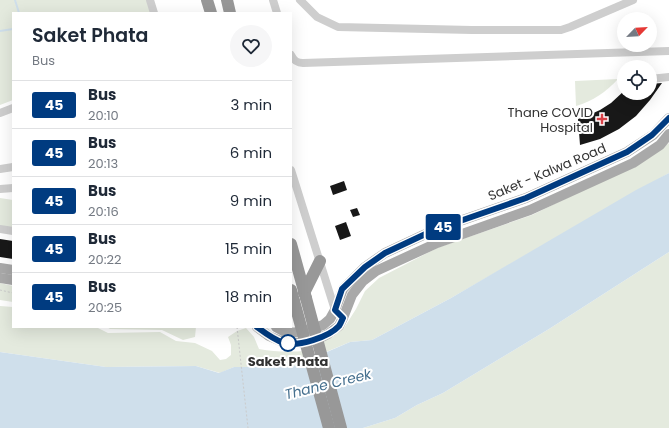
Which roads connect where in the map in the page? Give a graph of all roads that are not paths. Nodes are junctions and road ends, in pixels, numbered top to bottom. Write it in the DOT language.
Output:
graph roads {
  1 [pos="150,0"];
  2 [pos="207,0"];
  3 [pos="227,0"];
  4 [pos="272,0"];
  5 [pos="300,0"];
  6 [pos="633,0"];
  7 [pos="154,12"];
  8 [pos="211,12"];
  9 [pos="230,12"];
  10 [pos="277,12"];
  11 [pos="669,51"];
  12 [pos="292,56"];
  13 [pos="669,77"];
  14 [pos="657,78"];
  15 [pos="12,108"];
  16 [pos="0,112"];
  17 [pos="669,118"];
  18 [pos="669,134"];
  19 [pos="12,167"];
  20 [pos="0,169"];
  21 [pos="292,173"];
  22 [pos="12,188"];
  23 [pos="0,189"];
  24 [pos="517,201"];
  25 [pos="521,213"];
  26 [pos="0,229"];
  27 [pos="12,231"];
  28 [pos="292,250"];
  29 [pos="320,261"];
  30 [pos="0,268"];
  31 [pos="12,270"];
  32 [pos="0,278"];
  33 [pos="360,278"];
  34 [pos="12,280"];
  35 [pos="299,296"];
  36 [pos="335,310"];
  37 [pos="343,318"];
  38 [pos="258,328"];
  39 [pos="278,328"];
  40 [pos="330,428"];
  41 [pos="341,428"];
  1 -- 7 [label="street"];
  2 -- 8 [label="highway"];
  3 -- 9 [label="highway"];
  4 -- 10 [label="street"];
  5 -- 6 [label="street"];
  11 -- 12 [label="street"];
  13 -- 14 [label="street"];
  15 -- 16 [label="street"];
  17 -- 24 [label="main road, Saket - Kalwa Road"];
  18 -- 25 [label="main road, Saket - Kalwa Road"];
  19 -- 20 [label="street"];
  21 -- 29 [label="street"];
  22 -- 23 [label="street"];
  24 -- 25 [label="main road"];
  24 -- 33 [label="main road, Saket - Kalwa Road"];
  25 -- 33 [label="main road, Saket - Kalwa Road"];
  26 -- 27 [label="street"];
  28 -- 35 [label="highway"];
  29 -- 35 [label="highway"];
  29 -- 36 [label="street"];
  30 -- 31 [label="main road"];
  32 -- 34 [label="main road"];
  33 -- 36 [label="main road, Saket - Kalwa Road"];
  33 -- 37 [label="main road, Saket - Kalwa Road"];
  35 -- 40 [label="highway, bridge"];
  35 -- 41 [label="highway, bridge"];
  36 -- 37 [label="street"];
  36 -- 39 [label="main road, Saket - Kalwa Road"];
  37 -- 38 [label="main road, Saket - Kalwa Road"];
}
